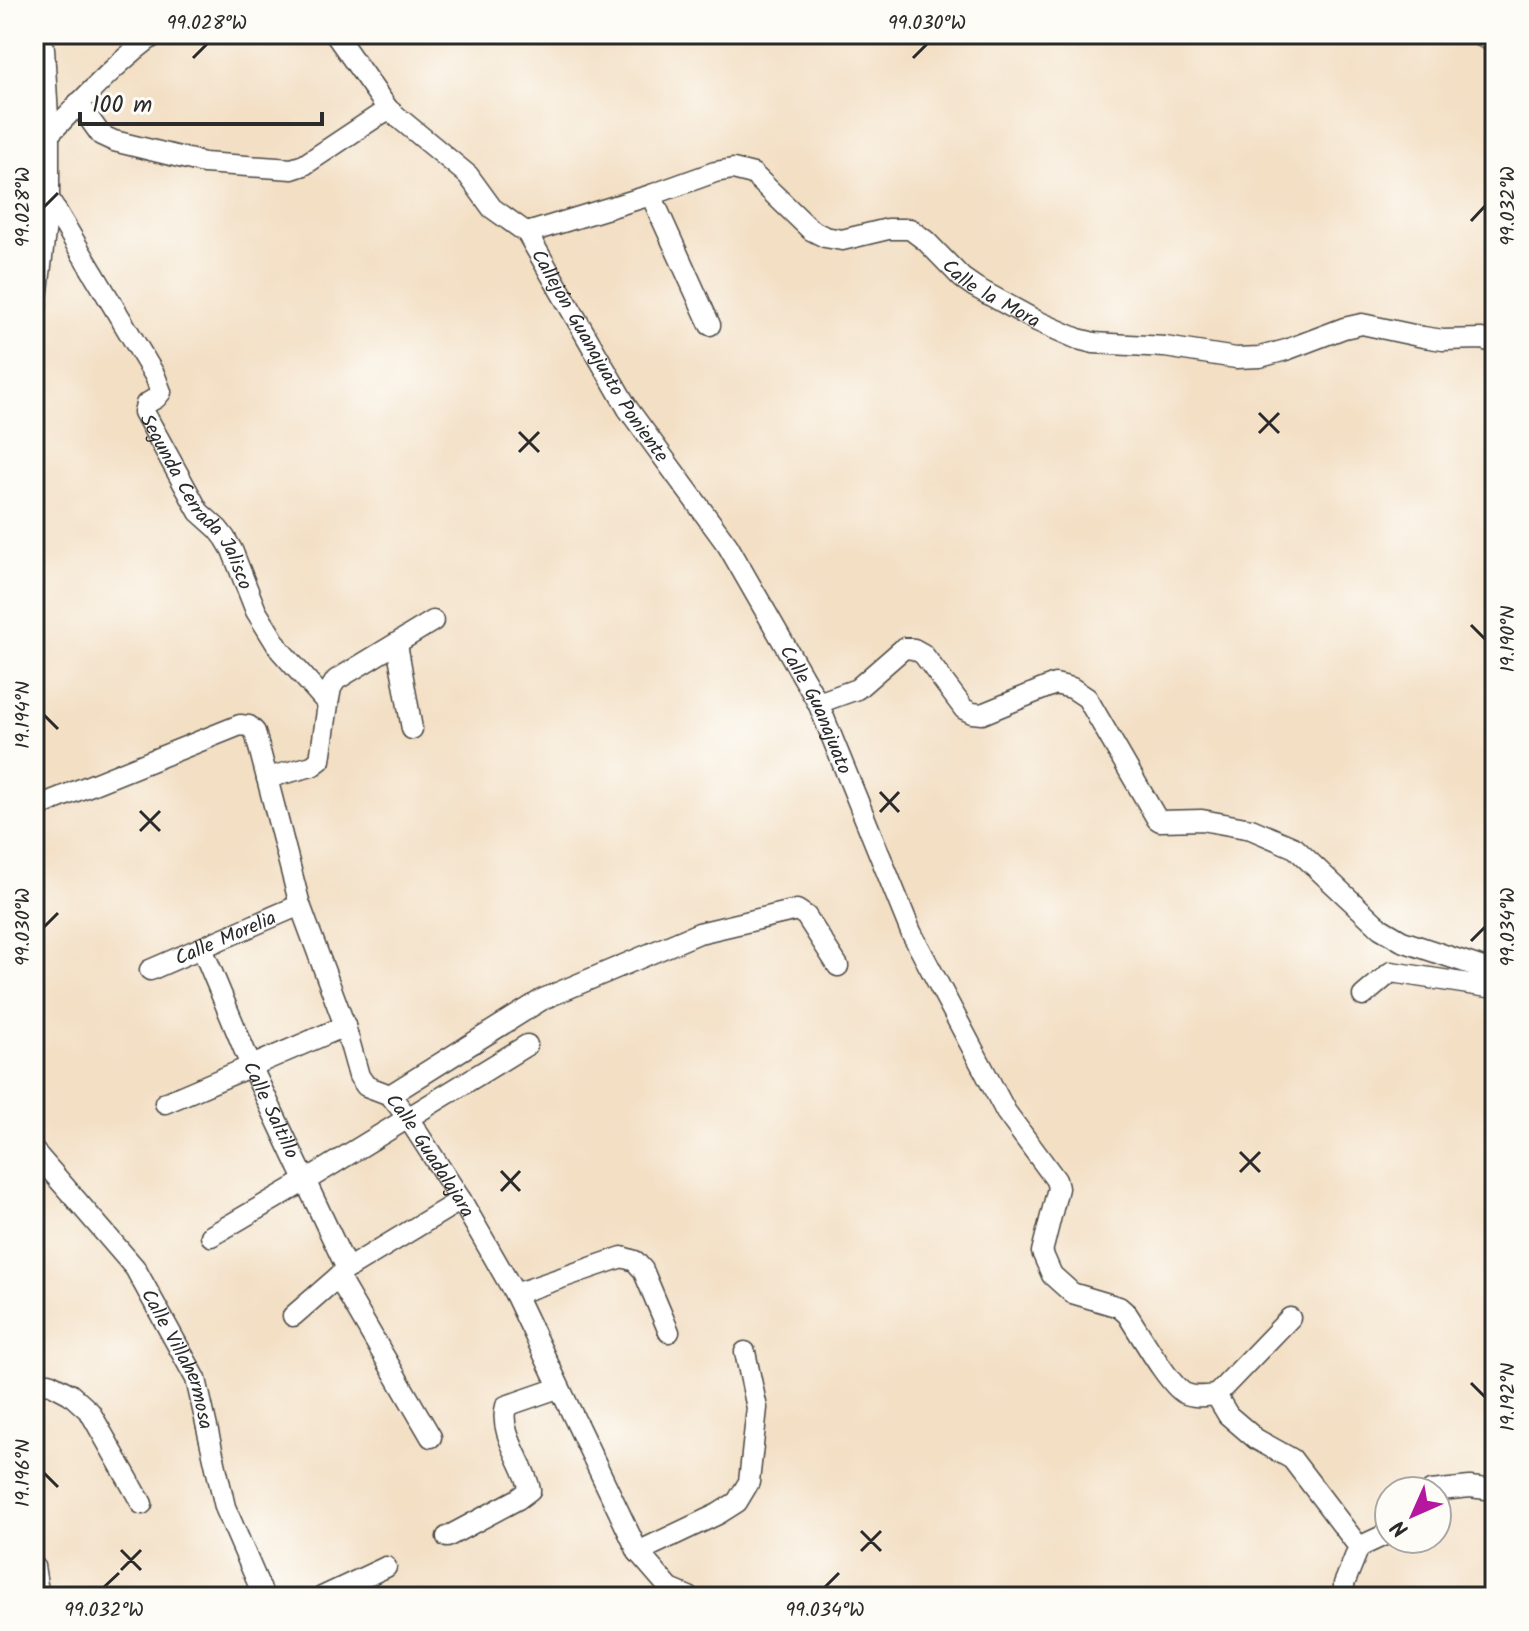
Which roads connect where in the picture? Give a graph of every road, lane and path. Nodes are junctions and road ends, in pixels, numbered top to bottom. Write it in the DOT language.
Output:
graph roads {
  1 [pos="35,34"];
  2 [pos="156,34"];
  3 [pos="335,34"];
  4 [pos="1477,34"];
  5 [pos="1495,43"];
  6 [pos="78,103"];
  7 [pos="388,109"];
  8 [pos="41,142"];
  9 [pos="651,195"];
  10 [pos="49,199"];
  11 [pos="527,233"];
  12 [pos="34,324"];
  13 [pos="710,325"];
  14 [pos="1495,343"];
  15 [pos="728,546"];
  16 [pos="433,621"];
  17 [pos="397,644"];
  18 [pos="818,703"];
  19 [pos="328,704"];
  20 [pos="412,729"];
  21 [pos="267,778"];
  22 [pos="34,808"];
  23 [pos="300,905"];
  24 [pos="202,948"];
  25 [pos="838,966"];
  26 [pos="150,970"];
  27 [pos="1495,972"];
  28 [pos="1495,988"];
  29 [pos="1363,996"];
  30 [pos="345,1026"];
  31 [pos="527,1045"];
  32 [pos="251,1066"];
  33 [pos="390,1095"];
  34 [pos="165,1103"];
  35 [pos="408,1118"];
  36 [pos="34,1151"];
  37 [pos="305,1181"];
  38 [pos="461,1200"];
  39 [pos="211,1236"];
  40 [pos="343,1273"];
  41 [pos="515,1294"];
  42 [pos="293,1316"];
  43 [pos="1290,1318"];
  44 [pos="669,1332"];
  45 [pos="745,1352"];
  46 [pos="34,1385"];
  47 [pos="558,1388"];
  48 [pos="1216,1395"];
  49 [pos="431,1437"];
  50 [pos="1453,1489"];
  51 [pos="1495,1490"];
  52 [pos="142,1504"];
  53 [pos="447,1537"];
  54 [pos="1373,1540"];
  55 [pos="1359,1547"];
  56 [pos="638,1552"];
  57 [pos="34,1566"];
  58 [pos="386,1567"];
  59 [pos="671,1594"];
  60 [pos="39,1597"];
  61 [pos="264,1597"];
  62 [pos="322,1597"];
  63 [pos="1344,1597"];
  1 -- 8 [label="street"];
  2 -- 6 [label="street"];
  3 -- 7 [label="street, Callejón Guanajuato Poniente"];
  4 -- 5 [label="street"];
  6 -- 7 [label="street"];
  6 -- 8 [label="street"];
  7 -- 11 [label="street, Callejón Guanajuato Poniente"];
  8 -- 10 [label="street"];
  9 -- 11 [label="street, Calle la Mora"];
  9 -- 13 [label="street"];
  9 -- 14 [label="street, Calle la Mora"];
  10 -- 12 [label="street"];
  10 -- 19 [label="street, Segunda Cerrada Jalisco"];
  11 -- 15 [label="street, Callejón Guanajuato Poniente"];
  15 -- 18 [label="street, Calle Guanajuato"];
  16 -- 17 [label="street"];
  17 -- 19 [label="street"];
  17 -- 20 [label="street"];
  18 -- 27 [label="street"];
  18 -- 48 [label="street, Calle Guanajuato"];
  19 -- 21 [label="street"];
  21 -- 22 [label="street, Calle Guadalajara"];
  21 -- 23 [label="street, Calle Guadalajara"];
  23 -- 24 [label="street, Calle Morelia"];
  23 -- 30 [label="street, Calle Guadalajara"];
  24 -- 26 [label="street, Calle Morelia"];
  24 -- 32 [label="street, Calle Saltillo"];
  25 -- 33 [label="street"];
  28 -- 29 [label="street"];
  30 -- 32 [label="street"];
  30 -- 33 [label="street, Calle Guadalajara"];
  31 -- 35 [label="street"];
  32 -- 34 [label="street"];
  32 -- 37 [label="street, Calle Saltillo"];
  33 -- 35 [label="street, Calle Guadalajara"];
  35 -- 37 [label="street"];
  35 -- 38 [label="street, Calle Guadalajara"];
  36 -- 61 [label="street, Calle Villahermosa"];
  37 -- 39 [label="street"];
  37 -- 40 [label="street, Calle Saltillo"];
  38 -- 40 [label="street"];
  38 -- 41 [label="street, Calle Guadalajara"];
  40 -- 42 [label="street"];
  40 -- 49 [label="street, Calle Saltillo"];
  41 -- 44 [label="street"];
  41 -- 47 [label="street, Calle Guadalajara"];
  43 -- 48 [label="street"];
  45 -- 56 [label="street"];
  46 -- 52 [label="street"];
  47 -- 53 [label="street"];
  47 -- 56 [label="street, Calle Guadalajara"];
  48 -- 55 [label="street"];
  50 -- 51 [label="street"];
  54 -- 55 [label="street"];
  55 -- 63 [label="street"];
  56 -- 59 [label="street, Calle Guadalajara"];
  57 -- 60 [label="street"];
  58 -- 62 [label="street"];
}
